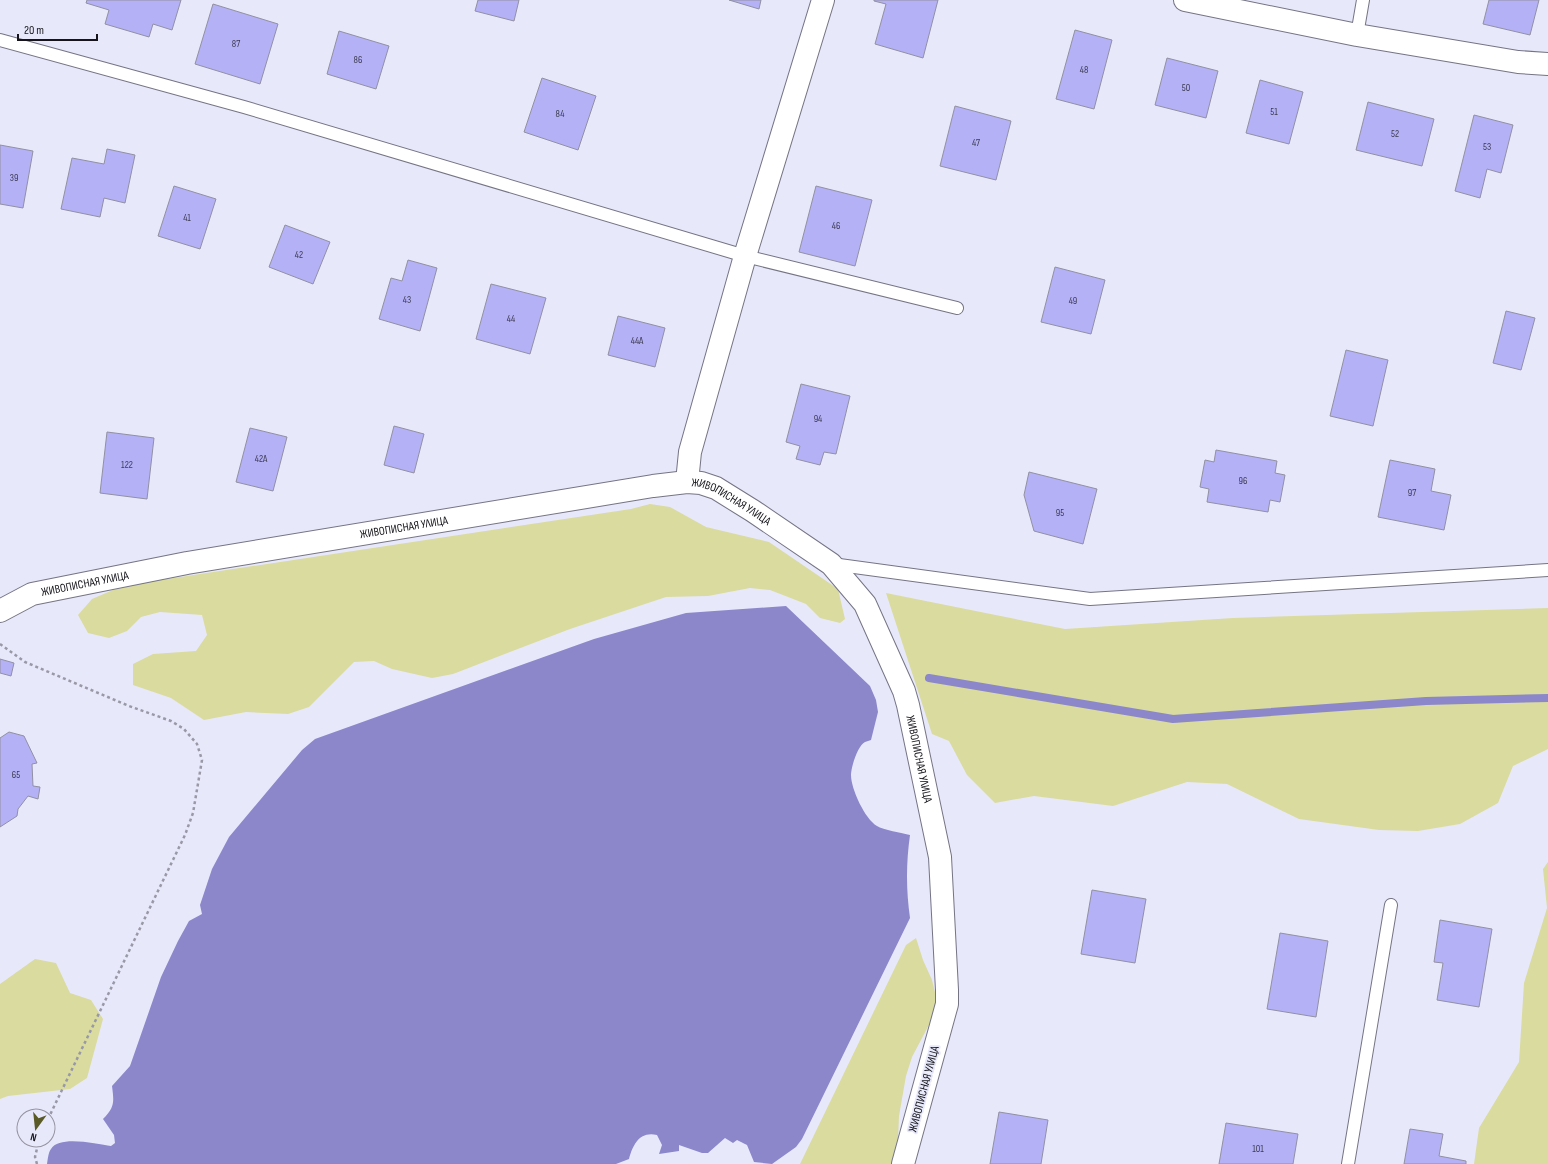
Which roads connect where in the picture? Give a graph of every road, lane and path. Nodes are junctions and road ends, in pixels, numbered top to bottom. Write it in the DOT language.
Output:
graph roads {
  1 [pos="823,0"];
  2 [pos="1185,0"];
  3 [pos="1363,0"];
  4 [pos="1357,36"];
  5 [pos="0,40"];
  6 [pos="1548,64"];
  7 [pos="745,256"];
  8 [pos="957,308"];
  9 [pos="687,482"];
  10 [pos="831,564"];
  11 [pos="1548,570"];
  12 [pos="0,611"];
  13 [pos="0,644"];
  14 [pos="1391,905"];
  15 [pos="53,1108"];
  16 [pos="38,1148"];
  17 [pos="37,1164"];
  18 [pos="903,1164"];
  19 [pos="1348,1164"];
  1 -- 7 [label="street"];
  2 -- 4 [label="street"];
  3 -- 4 [label="lane"];
  4 -- 6 [label="street"];
  5 -- 7 [label="lane"];
  7 -- 8 [label="lane"];
  7 -- 9 [label="street"];
  9 -- 10 [label="street, ЖИВОПИСНАЯ УЛИЦА"];
  9 -- 12 [label="street, ЖИВОПИСНАЯ УЛИЦА"];
  10 -- 11 [label="lane"];
  10 -- 18 [label="street, ЖИВОПИСНАЯ УЛИЦА"];
  13 -- 15 [label="path"];
  14 -- 19 [label="lane"];
  16 -- 17 [label="path"];
}
